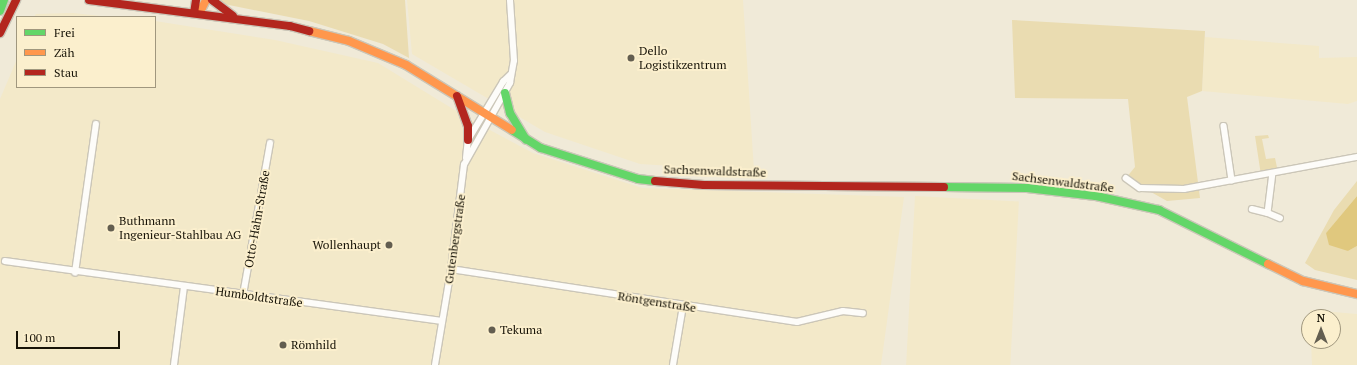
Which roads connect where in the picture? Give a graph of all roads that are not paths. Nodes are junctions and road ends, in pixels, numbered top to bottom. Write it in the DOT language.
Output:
graph roads {
  1 [pos="4,0"];
  2 [pos="16,0"];
  3 [pos="89,0"];
  4 [pos="196,0"];
  5 [pos="206,0"];
  6 [pos="212,0"];
  7 [pos="510,0"];
  8 [pos="0,11"];
  9 [pos="194,12"];
  10 [pos="238,18"];
  11 [pos="0,33"];
  12 [pos="510,75"];
  13 [pos="504,93"];
  14 [pos="456,96"];
  15 [pos="487,116"];
  16 [pos="96,124"];
  17 [pos="1224,126"];
  18 [pos="468,140"];
  19 [pos="527,141"];
  20 [pos="270,143"];
  21 [pos="1357,157"];
  22 [pos="466,158"];
  23 [pos="1273,173"];
  24 [pos="1126,178"];
  25 [pos="1232,180"];
  26 [pos="1252,209"];
  27 [pos="1268,213"];
  28 [pos="1280,218"];
  29 [pos="5,262"];
  30 [pos="451,269"];
  31 [pos="75,273"];
  32 [pos="184,287"];
  33 [pos="1357,294"];
  34 [pos="243,295"];
  35 [pos="683,306"];
  36 [pos="863,314"];
  37 [pos="442,322"];
  38 [pos="174,365"];
  39 [pos="435,365"];
  40 [pos="673,365"];
  1 -- 8 [label="main road"];
  2 -- 11 [label="main road"];
  3 -- 9 [label="main road, Sachsenwaldstraße"];
  4 -- 9 [label="main road"];
  5 -- 9 [label="main road"];
  6 -- 10 [label="main road"];
  7 -- 12 [label="street"];
  9 -- 10 [label="main road, Sachsenwaldstraße"];
  10 -- 14 [label="main road, Sachsenwaldstraße"];
  12 -- 13 [label="street"];
  12 -- 15 [label="street"];
  13 -- 15 [label="street"];
  13 -- 19 [label="main road"];
  14 -- 15 [label="main road, Sachsenwaldstraße"];
  14 -- 18 [label="main road"];
  15 -- 18 [label="street"];
  15 -- 19 [label="main road, Sachsenwaldstraße"];
  15 -- 22 [label="street, Gutenbergstraße"];
  16 -- 31 [label="street"];
  17 -- 25 [label="street"];
  18 -- 22 [label="street"];
  19 -- 33 [label="main road, Sachsenwaldstraße"];
  20 -- 34 [label="street, Otto-Hahn-Straße"];
  21 -- 23 [label="street"];
  22 -- 30 [label="street, Gutenbergstraße"];
  23 -- 25 [label="street"];
  23 -- 27 [label="street"];
  24 -- 25 [label="street"];
  26 -- 27 [label="street"];
  27 -- 28 [label="street"];
  29 -- 31 [label="street, Humboldtstraße"];
  30 -- 35 [label="street, Röntgenstraße"];
  30 -- 37 [label="street, Gutenbergstraße"];
  31 -- 32 [label="street, Humboldtstraße"];
  32 -- 34 [label="street, Humboldtstraße"];
  32 -- 38 [label="street"];
  34 -- 37 [label="street, Humboldtstraße"];
  35 -- 36 [label="street, Röntgenstraße"];
  35 -- 40 [label="street"];
  37 -- 39 [label="street, Gutenbergstraße"];
}
